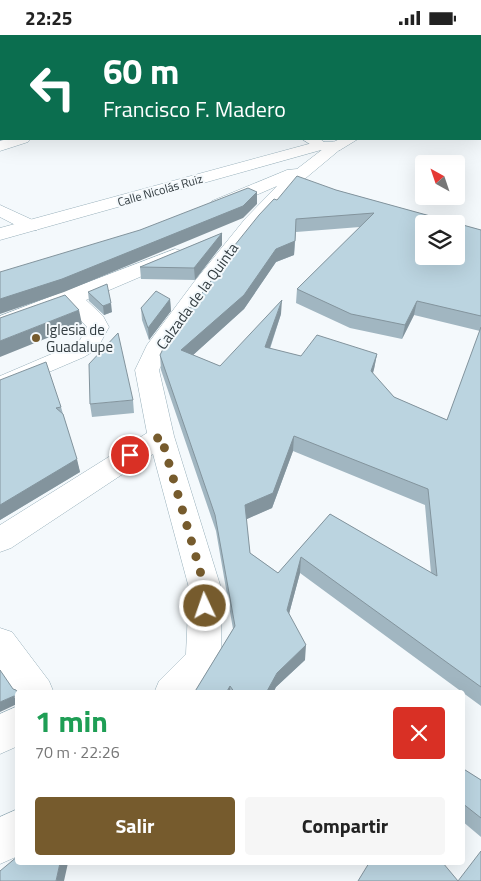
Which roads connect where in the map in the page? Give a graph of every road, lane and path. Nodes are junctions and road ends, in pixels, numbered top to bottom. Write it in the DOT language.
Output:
graph roads {
  1 [pos="20,140"];
  2 [pos="348,140"];
  3 [pos="0,146"];
  4 [pos="319,149"];
  5 [pos="0,210"];
  6 [pos="202,212"];
  7 [pos="251,223"];
  8 [pos="31,226"];
  9 [pos="0,234"];
  10 [pos="215,238"];
  11 [pos="188,249"];
  12 [pos="72,298"];
  13 [pos="0,324"];
  14 [pos="0,385"];
  15 [pos="161,436"];
  16 [pos="2,534"];
  17 [pos="0,643"];
  18 [pos="34,690"];
  19 [pos="175,690"];
  20 [pos="15,726"];
  21 [pos="0,736"];
  22 [pos="15,832"];
  23 [pos="0,843"];
  1 -- 3 [label="street"];
  2 -- 4 [label="street, Calzada de la Quinta"];
  4 -- 6 [label="street"];
  4 -- 7 [label="street, Calzada de la Quinta"];
  4 -- 8 [label="street, Calle Nicolás Ruiz"];
  5 -- 8 [label="street"];
  7 -- 10 [label="street"];
  7 -- 15 [label="street, Calzada de la Quinta"];
  8 -- 9 [label="street, Calle Nicolás Ruiz"];
  11 -- 12 [label="street"];
  12 -- 13 [label="street"];
  12 -- 14 [label="street"];
  15 -- 16 [label="street"];
  15 -- 19 [label="street, Calzada de la Quinta"];
  17 -- 18 [label="street"];
  20 -- 21 [label="street"];
  22 -- 23 [label="street"];
}
